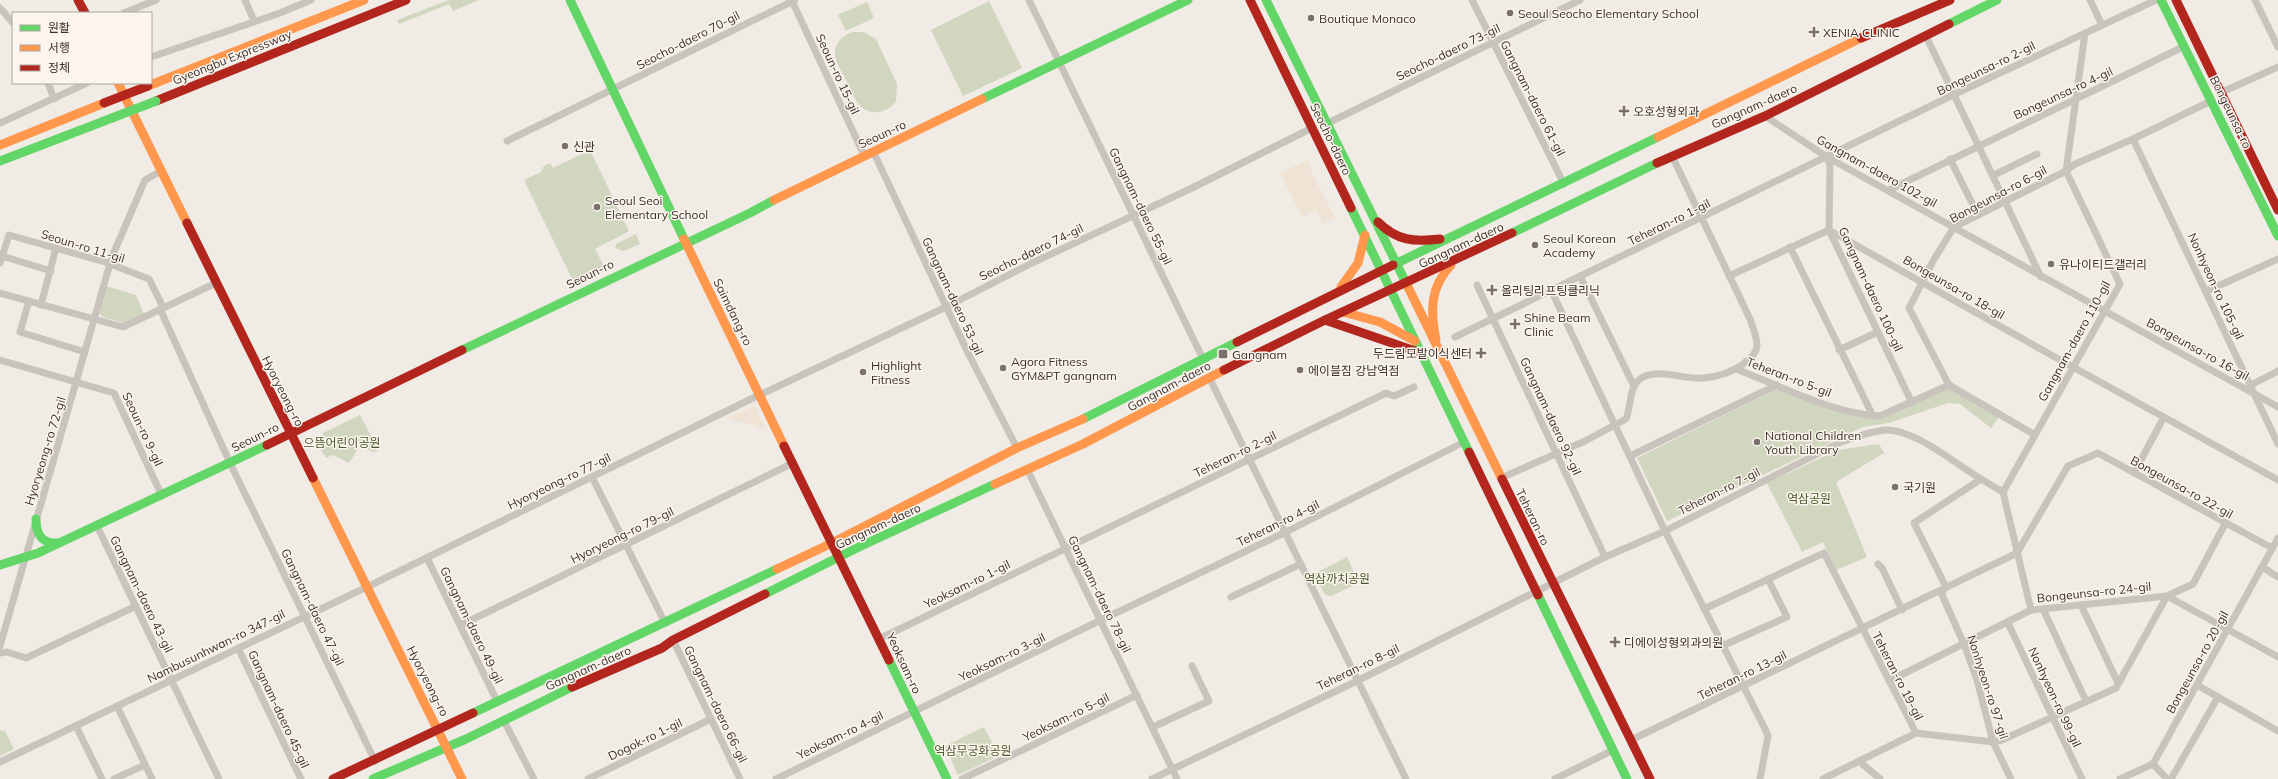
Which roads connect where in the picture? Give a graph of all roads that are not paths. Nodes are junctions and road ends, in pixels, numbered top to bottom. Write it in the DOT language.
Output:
graph roads {
  1 [pos="78,0"];
  2 [pos="154,0"];
  3 [pos="245,0"];
  4 [pos="311,0"];
  5 [pos="364,0"];
  6 [pos="406,0"];
  7 [pos="570,0"];
  8 [pos="1029,0"];
  9 [pos="1188,0"];
  10 [pos="1250,0"];
  11 [pos="1266,0"];
  12 [pos="1472,0"];
  13 [pos="1580,0"];
  14 [pos="1950,0"];
  15 [pos="1997,0"];
  16 [pos="2090,0"];
  17 [pos="2156,0"];
  18 [pos="2161,0"];
  19 [pos="2176,0"];
  20 [pos="2255,0"];
  21 [pos="793,1"];
  22 [pos="0,8"];
  23 [pos="84,12"];
  24 [pos="126,12"];
  25 [pos="254,21"];
  26 [pos="12,22"];
  27 [pos="2102,25"];
  28 [pos="2085,33"];
  29 [pos="1926,36"];
  30 [pos="1492,43"];
  31 [pos="2185,46"];
  32 [pos="2278,47"];
  33 [pos="152,57"];
  34 [pos="1060,62"];
  35 [pos="2278,66"];
  36 [pos="48,84"];
  37 [pos="85,84"];
  38 [pos="118,84"];
  39 [pos="613,90"];
  40 [pos="2220,93"];
  41 [pos="1954,94"];
  42 [pos="54,98"];
  43 [pos="2077,100"];
  44 [pos="2212,101"];
  45 [pos="1765,116"];
  46 [pos="0,123"];
  47 [pos="1326,124"];
  48 [pos="1312,128"];
  49 [pos="2133,139"];
  50 [pos="507,141"];
  51 [pos="0,145"];
  52 [pos="1979,145"];
  53 [pos="873,151"];
  54 [pos="2037,154"];
  55 [pos="864,155"];
  56 [pos="1672,156"];
  57 [pos="1827,157"];
  58 [pos="1950,159"];
  59 [pos="0,161"];
  60 [pos="161,171"];
  61 [pos="2066,171"];
  62 [pos="1994,176"];
  63 [pos="1564,184"];
  64 [pos="1889,190"];
  65 [pos="2006,200"];
  66 [pos="2278,210"];
  67 [pos="1370,213"];
  68 [pos="1134,214"];
  69 [pos="1978,215"];
  70 [pos="1702,218"];
  71 [pos="2275,220"];
  72 [pos="1954,227"];
  73 [pos="1830,230"];
  74 [pos="1364,235"];
  75 [pos="2278,236"];
  76 [pos="1448,238"];
  77 [pos="686,242"];
  78 [pos="1790,247"];
  79 [pos="56,248"];
  80 [pos="1,260"];
  81 [pos="2278,260"];
  82 [pos="1455,261"];
  83 [pos="1395,264"];
  84 [pos="110,265"];
  85 [pos="51,271"];
  86 [pos="1382,271"];
  87 [pos="1580,276"];
  88 [pos="1729,276"];
  89 [pos="2041,277"];
  90 [pos="1922,282"];
  91 [pos="216,283"];
  92 [pos="1404,283"];
  93 [pos="1477,285"];
  94 [pos="1390,289"];
  95 [pos="1551,290"];
  96 [pos="2207,291"];
  97 [pos="0,293"];
  98 [pos="1335,293"];
  99 [pos="29,301"];
  100 [pos="41,304"];
  101 [pos="946,307"];
  102 [pos="161,308"];
  103 [pos="2106,311"];
  104 [pos="1342,312"];
  105 [pos="1402,314"];
  106 [pos="1493,318"];
  107 [pos="94,319"];
  108 [pos="1325,320"];
  109 [pos="1878,332"];
  110 [pos="1429,335"];
  111 [pos="1455,337"];
  112 [pos="1416,341"];
  113 [pos="1839,350"];
  114 [pos="85,352"];
  115 [pos="1422,353"];
  116 [pos="1440,357"];
  117 [pos="1202,359"];
  118 [pos="0,360"];
  119 [pos="2073,367"];
  120 [pos="1736,369"];
  121 [pos="2278,372"];
  122 [pos="1209,377"];
  123 [pos="77,382"];
  124 [pos="1777,384"];
  125 [pos="1949,385"];
  126 [pos="1634,386"];
  127 [pos="1414,387"];
  128 [pos="2252,388"];
  129 [pos="760,395"];
  130 [pos="1912,403"];
  131 [pos="2278,407"];
  132 [pos="1873,416"];
  133 [pos="2164,417"];
  134 [pos="1616,426"];
  135 [pos="291,433"];
  136 [pos="2036,435"];
  137 [pos="1464,442"];
  138 [pos="2278,444"];
  139 [pos="1017,448"];
  140 [pos="1556,453"];
  141 [pos="1630,456"];
  142 [pos="1250,459"];
  143 [pos="230,463"];
  144 [pos="793,463"];
  145 [pos="1028,471"];
  146 [pos="2134,473"];
  147 [pos="592,477"];
  148 [pos="1500,478"];
  149 [pos="1981,479"];
  150 [pos="2278,480"];
  151 [pos="2003,492"];
  152 [pos="162,496"];
  153 [pos="36,519"];
  154 [pos="2225,524"];
  155 [pos="97,526"];
  156 [pos="1665,531"];
  157 [pos="1286,532"];
  158 [pos="2278,538"];
  159 [pos="60,543"];
  160 [pos="832,543"];
  161 [pos="625,545"];
  162 [pos="1065,548"];
  163 [pos="2272,548"];
  164 [pos="2017,553"];
  165 [pos="26,557"];
  166 [pos="1606,557"];
  167 [pos="427,558"];
  168 [pos="838,558"];
  169 [pos="1301,564"];
  170 [pos="1878,564"];
  171 [pos="0,565"];
  172 [pos="2262,567"];
  173 [pos="2278,577"];
  174 [pos="1768,579"];
  175 [pos="1553,583"];
  176 [pos="367,588"];
  177 [pos="1943,590"];
  178 [pos="1536,591"];
  179 [pos="2167,596"];
  180 [pos="1231,597"];
  181 [pos="2081,605"];
  182 [pos="136,606"];
  183 [pos="1704,609"];
  184 [pos="2043,609"];
  185 [pos="1902,610"];
  186 [pos="2031,610"];
  187 [pos="305,616"];
  188 [pos="1099,621"];
  189 [pos="664,622"];
  190 [pos="2008,623"];
  191 [pos="461,625"];
  192 [pos="2228,628"];
  193 [pos="1862,629"];
  194 [pos="879,639"];
  195 [pos="673,640"];
  196 [pos="1964,644"];
  197 [pos="0,646"];
  198 [pos="1722,646"];
  199 [pos="238,648"];
  200 [pos="0,653"];
  201 [pos="2278,657"];
  202 [pos="1192,666"];
  203 [pos="171,680"];
  204 [pos="1357,680"];
  205 [pos="1889,682"];
  206 [pos="2118,683"];
  207 [pos="2197,685"];
  208 [pos="1742,686"];
  209 [pos="1137,695"];
  210 [pos="2218,697"];
  211 [pos="2086,700"];
  212 [pos="497,701"];
  213 [pos="117,706"];
  214 [pos="914,712"];
  215 [pos="2052,717"];
  216 [pos="711,719"];
  217 [pos="504,721"];
  218 [pos="76,726"];
  219 [pos="1153,727"];
  220 [pos="439,730"];
  221 [pos="2278,731"];
  222 [pos="1916,733"];
  223 [pos="1631,740"];
  224 [pos="1993,742"];
  225 [pos="447,747"];
  226 [pos="1612,750"];
  227 [pos="375,761"];
  228 [pos="1859,761"];
  229 [pos="0,762"];
  230 [pos="2153,764"];
  231 [pos="145,765"];
  232 [pos="1172,769"];
  233 [pos="379,778"];
  234 [pos="102,779"];
  235 [pos="114,779"];
  236 [pos="152,779"];
  237 [pos="218,779"];
  238 [pos="300,779"];
  239 [pos="333,779"];
  240 [pos="462,779"];
  241 [pos="534,779"];
  242 [pos="588,779"];
  243 [pos="740,779"];
  244 [pos="776,779"];
  245 [pos="947,779"];
  246 [pos="962,779"];
  247 [pos="1152,779"];
  248 [pos="1177,779"];
  249 [pos="1406,779"];
  250 [pos="1555,779"];
  251 [pos="1627,779"];
  252 [pos="1650,779"];
  253 [pos="1760,779"];
  254 [pos="1822,779"];
  255 [pos="1880,779"];
  256 [pos="2011,779"];
  257 [pos="2082,779"];
  258 [pos="2120,779"];
  259 [pos="2167,779"];
  260 [pos="2171,779"];
  1 -- 23 [label="main road"];
  2 -- 24 [label="street"];
  3 -- 25 [label="street"];
  4 -- 25 [label="street"];
  5 -- 51 [label="main road, Gyeongbu Expressway, bridge"];
  6 -- 59 [label="main road, Gyeongbu Expressway, bridge"];
  7 -- 39 [label="main road, Saimdang-ro"];
  8 -- 34 [label="street, Gangnam-daero 55-gil"];
  9 -- 34 [label="main road, Seoun-ro"];
  10 -- 48 [label="main road, Seocho-daero"];
  11 -- 47 [label="main road, Seocho-daero"];
  12 -- 30 [label="street, Gangnam-daero 61-gil"];
  13 -- 30 [label="street, Seocho-daero 73-gil"];
  14 -- 63 [label="main road, Gangnam-daero"];
  15 -- 29 [label="main road, Gangnam-daero"];
  16 -- 27 [label="street"];
  17 -- 27 [label="street, Bongeunsa-ro 2-gil"];
  18 -- 31 [label="main road, Bongeunsa-ro"];
  19 -- 40 [label="main road, Bongeunsa-ro"];
  20 -- 32 [label="street"];
  21 -- 39 [label="street, Seocho-daero 70-gil"];
  21 -- 55 [label="street, Seoun-ro 15-gil"];
  22 -- 26 [label="street"];
  25 -- 33 [label="street"];
  27 -- 28 [label="street, Bongeunsa-ro 2-gil"];
  28 -- 41 [label="street, Bongeunsa-ro 2-gil"];
  28 -- 43 [label="street"];
  29 -- 41 [label="street"];
  29 -- 45 [label="main road, Gangnam-daero"];
  30 -- 47 [label="street, Seocho-daero 73-gil"];
  30 -- 63 [label="street, Gangnam-daero 61-gil"];
  31 -- 43 [label="street, Bongeunsa-ro 4-gil"];
  31 -- 44 [label="main road, Bongeunsa-ro"];
  34 -- 53 [label="main road, Seoun-ro"];
  34 -- 68 [label="street, Gangnam-daero 55-gil"];
  35 -- 40 [label="street"];
  36 -- 42 [label="street"];
  37 -- 42 [label="street"];
  38 -- 60 [label="main road, Hyoryeong-ro"];
  39 -- 50 [label="street"];
  39 -- 77 [label="main road, Saimdang-ro"];
  40 -- 66 [label="main road, Bongeunsa-ro"];
  41 -- 52 [label="street"];
  41 -- 57 [label="street, Bongeunsa-ro 2-gil"];
  42 -- 46 [label="street"];
  43 -- 52 [label="street, Bongeunsa-ro 4-gil"];
  43 -- 61 [label="street"];
  44 -- 49 [label="street, Bongeunsa-ro 6-gil"];
  44 -- 71 [label="main road, Bongeunsa-ro"];
  45 -- 56 [label="main road, Gangnam-daero"];
  45 -- 57 [label="street, Gangnam-daero 102-gil"];
  47 -- 67 [label="main road, Seocho-daero"];
  48 -- 68 [label="street, Seocho-daero 74-gil"];
  48 -- 74 [label="main road, Seocho-daero"];
  49 -- 61 [label="street, Bongeunsa-ro 6-gil"];
  49 -- 96 [label="street, Nonhyeon-ro 105-gil"];
  52 -- 58 [label="street, Bongeunsa-ro 4-gil"];
  52 -- 62 [label="street"];
  53 -- 55 [label="main road, Seoun-ro"];
  53 -- 101 [label="street, Gangnam-daero 53-gil"];
  54 -- 62 [label="street"];
  55 -- 77 [label="main road, Seoun-ro"];
  56 -- 70 [label="street"];
  56 -- 82 [label="main road, Gangnam-daero"];
  57 -- 64 [label="street, Gangnam-daero 102-gil"];
  57 -- 70 [label="street, Teheran-ro 1-gil"];
  57 -- 73 [label="street, Gangnam-daero 100-gil"];
  58 -- 64 [label="street, Bongeunsa-ro 4-gil"];
  58 -- 69 [label="street"];
  60 -- 84 [label="street, Hyoryeong-ro 72-gil"];
  60 -- 91 [label="main road, Hyoryeong-ro"];
  61 -- 65 [label="street, Bongeunsa-ro 6-gil"];
  61 -- 103 [label="street, Gangnam-daero 110-gil"];
  62 -- 65 [label="street"];
  63 -- 76 [label="main road, Gangnam-daero"];
  64 -- 72 [label="street, Gangnam-daero 102-gil"];
  65 -- 69 [label="street, Bongeunsa-ro 6-gil"];
  65 -- 89 [label="street"];
  67 -- 76 [label="main road"];
  67 -- 83 [label="main road, Seocho-daero"];
  68 -- 101 [label="street, Seocho-daero 74-gil"];
  68 -- 117 [label="street, Gangnam-daero 55-gil"];
  69 -- 72 [label="street, Bongeunsa-ro 6-gil"];
  70 -- 87 [label="street, Teheran-ro 1-gil"];
  70 -- 88 [label="street"];
  71 -- 75 [label="main road, Bongeunsa-ro"];
  72 -- 89 [label="street, Gangnam-daero 102-gil"];
  72 -- 90 [label="street, Bongeunsa-ro 6-gil"];
  73 -- 78 [label="street"];
  73 -- 90 [label="street, Bongeunsa-ro 18-gil"];
  73 -- 109 [label="street, Gangnam-daero 100-gil"];
  74 -- 86 [label="main road, Seocho-daero"];
  74 -- 98 [label="main road"];
  76 -- 83 [label="main road, Gangnam-daero"];
  77 -- 129 [label="main road, Saimdang-ro"];
  77 -- 135 [label="main road, Seoun-ro"];
  78 -- 88 [label="street"];
  78 -- 113 [label="street"];
  79 -- 80 [label="street, Seoun-ro 11-gil"];
  79 -- 84 [label="street, Seoun-ro 11-gil"];
  79 -- 85 [label="street"];
  80 -- 85 [label="street"];
  81 -- 96 [label="street"];
  82 -- 92 [label="main road, Gangnam-daero"];
  82 -- 116 [label="main road"];
  83 -- 86 [label="main road, Gangnam-daero"];
  83 -- 92 [label="main road, Teheran-ro"];
  84 -- 102 [label="street, Seoun-ro 11-gil"];
  84 -- 107 [label="street, Hyoryeong-ro 72-gil"];
  85 -- 100 [label="street"];
  86 -- 94 [label="main road, Seocho-daero"];
  86 -- 98 [label="main road, Gangnam-daero"];
  87 -- 95 [label="street, Teheran-ro 1-gil"];
  87 -- 126 [label="street"];
  88 -- 120 [label="street"];
  89 -- 103 [label="street, Gangnam-daero 102-gil"];
  90 -- 119 [label="street, Bongeunsa-ro 18-gil"];
  90 -- 125 [label="street, Bongeunsa-ro 6-gil"];
  91 -- 102 [label="street"];
  91 -- 135 [label="main road, Hyoryeong-ro"];
  92 -- 94 [label="main road, Gangnam-daero"];
  92 -- 110 [label="main road, Teheran-ro"];
  93 -- 106 [label="street, Gangnam-daero 92-gil"];
  94 -- 104 [label="main road, Gangnam-daero"];
  94 -- 105 [label="main road"];
  95 -- 106 [label="street, Teheran-ro 1-gil"];
  95 -- 134 [label="street"];
  96 -- 128 [label="street, Nonhyeon-ro 105-gil"];
  97 -- 99 [label="street"];
  98 -- 117 [label="main road, Gangnam-daero"];
  99 -- 100 [label="street"];
  99 -- 114 [label="street"];
  100 -- 107 [label="street"];
  101 -- 129 [label="street, Seocho-daero 74-gil"];
  101 -- 139 [label="street, Gangnam-daero 53-gil"];
  102 -- 107 [label="street"];
  102 -- 143 [label="street, Seoun-ro 11-gil"];
  103 -- 119 [label="street, Gangnam-daero 110-gil"];
  103 -- 128 [label="street, Bongeunsa-ro 16-gil"];
  104 -- 108 [label="main road, Gangnam-daero"];
  104 -- 112 [label="main road"];
  105 -- 110 [label="main road"];
  105 -- 112 [label="main road"];
  106 -- 111 [label="street, Teheran-ro 1-gil"];
  106 -- 140 [label="street, Gangnam-daero 92-gil"];
  107 -- 114 [label="street, Hyoryeong-ro 72-gil"];
  108 -- 115 [label="main road"];
  108 -- 122 [label="main road, Gangnam-daero"];
  109 -- 113 [label="street"];
  109 -- 130 [label="street, Gangnam-daero 100-gil"];
  110 -- 116 [label="main road, Teheran-ro"];
  112 -- 115 [label="main road"];
  113 -- 132 [label="street"];
  114 -- 123 [label="street, Hyoryeong-ro 72-gil"];
  115 -- 137 [label="main road"];
  116 -- 148 [label="main road, Teheran-ro"];
  117 -- 139 [label="main road, Gangnam-daero"];
  118 -- 123 [label="street, Seoun-ro 9-gil"];
  119 -- 133 [label="street, Bongeunsa-ro 18-gil"];
  119 -- 136 [label="street, Gangnam-daero 110-gil"];
  120 -- 124 [label="street, Teheran-ro 5-gil"];
  120 -- 126 [label="street, Teheran-ro 5-gil"];
  121 -- 128 [label="street"];
  122 -- 142 [label="street"];
  122 -- 145 [label="main road, Gangnam-daero"];
  123 -- 152 [label="street, Seoun-ro 9-gil"];
  123 -- 153 [label="street, Hyoryeong-ro 72-gil"];
  124 -- 132 [label="street, Teheran-ro 5-gil"];
  124 -- 141 [label="street"];
  125 -- 130 [label="street, Teheran-ro 5-gil"];
  125 -- 136 [label="street"];
  126 -- 134 [label="street"];
  127 -- 142 [label="street, Teheran-ro 2-gil"];
  128 -- 131 [label="street, Bongeunsa-ro 16-gil"];
  128 -- 138 [label="street, Nonhyeon-ro 105-gil"];
  129 -- 144 [label="main road, Saimdang-ro"];
  129 -- 147 [label="street, Hyoryeong-ro 77-gil"];
  130 -- 132 [label="street, Teheran-ro 5-gil"];
  133 -- 146 [label="street"];
  133 -- 150 [label="street, Bongeunsa-ro 18-gil"];
  134 -- 140 [label="street"];
  134 -- 141 [label="street"];
  135 -- 143 [label="main road, Seoun-ro"];
  135 -- 176 [label="main road, Hyoryeong-ro"];
  136 -- 151 [label="street, Gangnam-daero 110-gil"];
  137 -- 157 [label="street, Teheran-ro 4-gil"];
  137 -- 178 [label="main road"];
  139 -- 160 [label="main road, Gangnam-daero"];
  140 -- 148 [label="street"];
  140 -- 166 [label="street, Gangnam-daero 92-gil"];
  141 -- 156 [label="street"];
  142 -- 157 [label="street"];
  142 -- 162 [label="street, Teheran-ro 2-gil"];
  143 -- 152 [label="main road, Seoun-ro"];
  143 -- 187 [label="street, Gangnam-daero 47-gil"];
  144 -- 160 [label="main road, Saimdang-ro"];
  144 -- 161 [label="street, Hyoryeong-ro 79-gil"];
  145 -- 162 [label="street, Gangnam-daero 78-gil"];
  145 -- 168 [label="main road, Gangnam-daero"];
  146 -- 154 [label="street, Bongeunsa-ro 22-gil"];
  146 -- 164 [label="street, Bongeunsa-ro 22-gil"];
  147 -- 161 [label="street"];
  147 -- 167 [label="street, Hyoryeong-ro 77-gil"];
  148 -- 175 [label="main road, Teheran-ro"];
  149 -- 151 [label="street"];
  149 -- 156 [label="street, Teheran-ro 7-gil"];
  149 -- 177 [label="street, Nonhyeon-ro 97-gil"];
  151 -- 164 [label="street"];
  152 -- 155 [label="main road, Seoun-ro"];
  153 -- 159 [label="main road"];
  153 -- 165 [label="street, Hyoryeong-ro 72-gil"];
  154 -- 163 [label="street, Bongeunsa-ro 22-gil"];
  154 -- 179 [label="street"];
  155 -- 159 [label="main road, Seoun-ro"];
  155 -- 182 [label="street, Gangnam-daero 43-gil"];
  156 -- 166 [label="street, Teheran-ro 7-gil"];
  156 -- 183 [label="street"];
  157 -- 169 [label="street"];
  157 -- 188 [label="street, Teheran-ro 4-gil"];
  158 -- 163 [label="street, Bongeunsa-ro 20-gil"];
  159 -- 165 [label="main road, Seoun-ro"];
  160 -- 168 [label="main road, Yeoksam-ro"];
  160 -- 189 [label="main road, Gangnam-daero"];
  161 -- 189 [label="street"];
  161 -- 191 [label="street, Hyoryeong-ro 79-gil"];
  162 -- 188 [label="street, Gangnam-daero 78-gil"];
  162 -- 194 [label="street, Yeoksam-ro 1-gil"];
  163 -- 172 [label="street, Bongeunsa-ro 20-gil"];
  164 -- 177 [label="street, Teheran-ro 13-gil"];
  164 -- 186 [label="street"];
  165 -- 171 [label="main road, Seoun-ro"];
  165 -- 197 [label="street, Hyoryeong-ro 72-gil"];
  166 -- 175 [label="street, Teheran-ro 7-gil"];
  167 -- 176 [label="street, Hyoryeong-ro 77-gil"];
  167 -- 191 [label="street, Gangnam-daero 49-gil"];
  168 -- 194 [label="main road, Yeoksam-ro"];
  168 -- 195 [label="main road, Gangnam-daero"];
  169 -- 180 [label="street"];
  169 -- 204 [label="street"];
  170 -- 185 [label="street"];
  172 -- 173 [label="street"];
  172 -- 192 [label="street, Bongeunsa-ro 20-gil"];
  174 -- 183 [label="street"];
  174 -- 193 [label="street"];
  174 -- 198 [label="street"];
  175 -- 178 [label="street, Teheran-ro 8-gil"];
  175 -- 223 [label="main road, Teheran-ro"];
  176 -- 187 [label="street, Nambusunhwan-ro 347-gil"];
  176 -- 220 [label="main road, Hyoryeong-ro"];
  177 -- 185 [label="street, Teheran-ro 13-gil"];
  177 -- 196 [label="street, Nonhyeon-ro 97-gil"];
  178 -- 204 [label="street, Teheran-ro 8-gil"];
  178 -- 226 [label="main road"];
  179 -- 181 [label="street, Bongeunsa-ro 24-gil"];
  179 -- 192 [label="street, Bongeunsa-ro 24-gil"];
  179 -- 206 [label="street, Teheran-ro 19-gil"];
  181 -- 184 [label="street, Bongeunsa-ro 24-gil"];
  181 -- 206 [label="street"];
  182 -- 200 [label="street"];
  182 -- 203 [label="street, Gangnam-daero 43-gil"];
  183 -- 198 [label="street"];
  184 -- 186 [label="street, Bongeunsa-ro 24-gil"];
  184 -- 211 [label="street"];
  185 -- 193 [label="street, Teheran-ro 13-gil"];
  186 -- 190 [label="street, Bongeunsa-ro 24-gil"];
  187 -- 199 [label="street, Nambusunhwan-ro 347-gil"];
  187 -- 227 [label="street, Gangnam-daero 47-gil"];
  188 -- 209 [label="street, Gangnam-daero 78-gil"];
  188 -- 214 [label="street, Yeoksam-ro 3-gil"];
  189 -- 212 [label="main road, Gangnam-daero"];
  190 -- 196 [label="street, Bongeunsa-ro 24-gil"];
  190 -- 215 [label="street, Nonhyeon-ro 99-gil"];
  191 -- 212 [label="street, Gangnam-daero 49-gil"];
  192 -- 201 [label="street, Bongeunsa-ro 24-gil"];
  192 -- 207 [label="street, Bongeunsa-ro 20-gil"];
  193 -- 205 [label="street, Teheran-ro 19-gil"];
  193 -- 208 [label="street, Teheran-ro 13-gil"];
  194 -- 214 [label="main road, Yeoksam-ro"];
  195 -- 216 [label="street, Gangnam-daero 66-gil"];
  195 -- 217 [label="main road, Gangnam-daero"];
  196 -- 205 [label="street, Bongeunsa-ro 24-gil"];
  196 -- 224 [label="street, Nonhyeon-ro 97-gil"];
  198 -- 208 [label="street"];
  199 -- 203 [label="street, Nambusunhwan-ro 347-gil"];
  199 -- 238 [label="street, Gangnam-daero 45-gil"];
  202 -- 219 [label="street"];
  203 -- 213 [label="street, Nambusunhwan-ro 347-gil"];
  203 -- 237 [label="street, Gangnam-daero 43-gil"];
  204 -- 232 [label="street, Teheran-ro 8-gil"];
  204 -- 249 [label="street"];
  205 -- 222 [label="street, Teheran-ro 19-gil"];
  206 -- 211 [label="street, Teheran-ro 19-gil"];
  207 -- 210 [label="street"];
  207 -- 230 [label="street, Bongeunsa-ro 20-gil"];
  208 -- 223 [label="street, Teheran-ro 13-gil"];
  208 -- 253 [label="street"];
  209 -- 219 [label="street, Gangnam-daero 78-gil"];
  209 -- 246 [label="street, Yeoksam-ro 5-gil"];
  210 -- 221 [label="street"];
  210 -- 260 [label="street"];
  211 -- 215 [label="street, Teheran-ro 19-gil"];
  212 -- 220 [label="main road, Gangnam-daero"];
  213 -- 218 [label="street, Nambusunhwan-ro 347-gil"];
  213 -- 231 [label="street"];
  214 -- 244 [label="street, Yeoksam-ro 4-gil"];
  214 -- 245 [label="main road, Yeoksam-ro"];
  215 -- 224 [label="street, Teheran-ro 19-gil"];
  215 -- 257 [label="street, Nonhyeon-ro 99-gil"];
  216 -- 242 [label="street, Dogok-ro 1-gil"];
  216 -- 243 [label="street, Gangnam-daero 66-gil"];
  217 -- 225 [label="main road, Gangnam-daero"];
  217 -- 241 [label="street"];
  218 -- 229 [label="street, Nambusunhwan-ro 347-gil"];
  218 -- 234 [label="street"];
  219 -- 232 [label="street, Gangnam-daero 78-gil"];
  220 -- 225 [label="main road, Hyoryeong-ro"];
  220 -- 227 [label="main road, Gangnam-daero"];
  222 -- 224 [label="street, Teheran-ro 19-gil"];
  222 -- 228 [label="street, Teheran-ro 19-gil"];
  223 -- 252 [label="main road, Teheran-ro"];
  224 -- 256 [label="street, Nonhyeon-ro 97-gil"];
  225 -- 233 [label="main road, Gangnam-daero"];
  225 -- 240 [label="main road, Hyoryeong-ro"];
  226 -- 250 [label="street"];
  226 -- 251 [label="main road"];
  227 -- 239 [label="main road, Gangnam-daero"];
  228 -- 254 [label="street, Teheran-ro 19-gil"];
  228 -- 255 [label="street"];
  230 -- 258 [label="street"];
  230 -- 259 [label="street"];
  231 -- 235 [label="street"];
  231 -- 236 [label="street"];
  232 -- 247 [label="street, Teheran-ro 8-gil"];
  232 -- 248 [label="street, Gangnam-daero 78-gil"];
}
